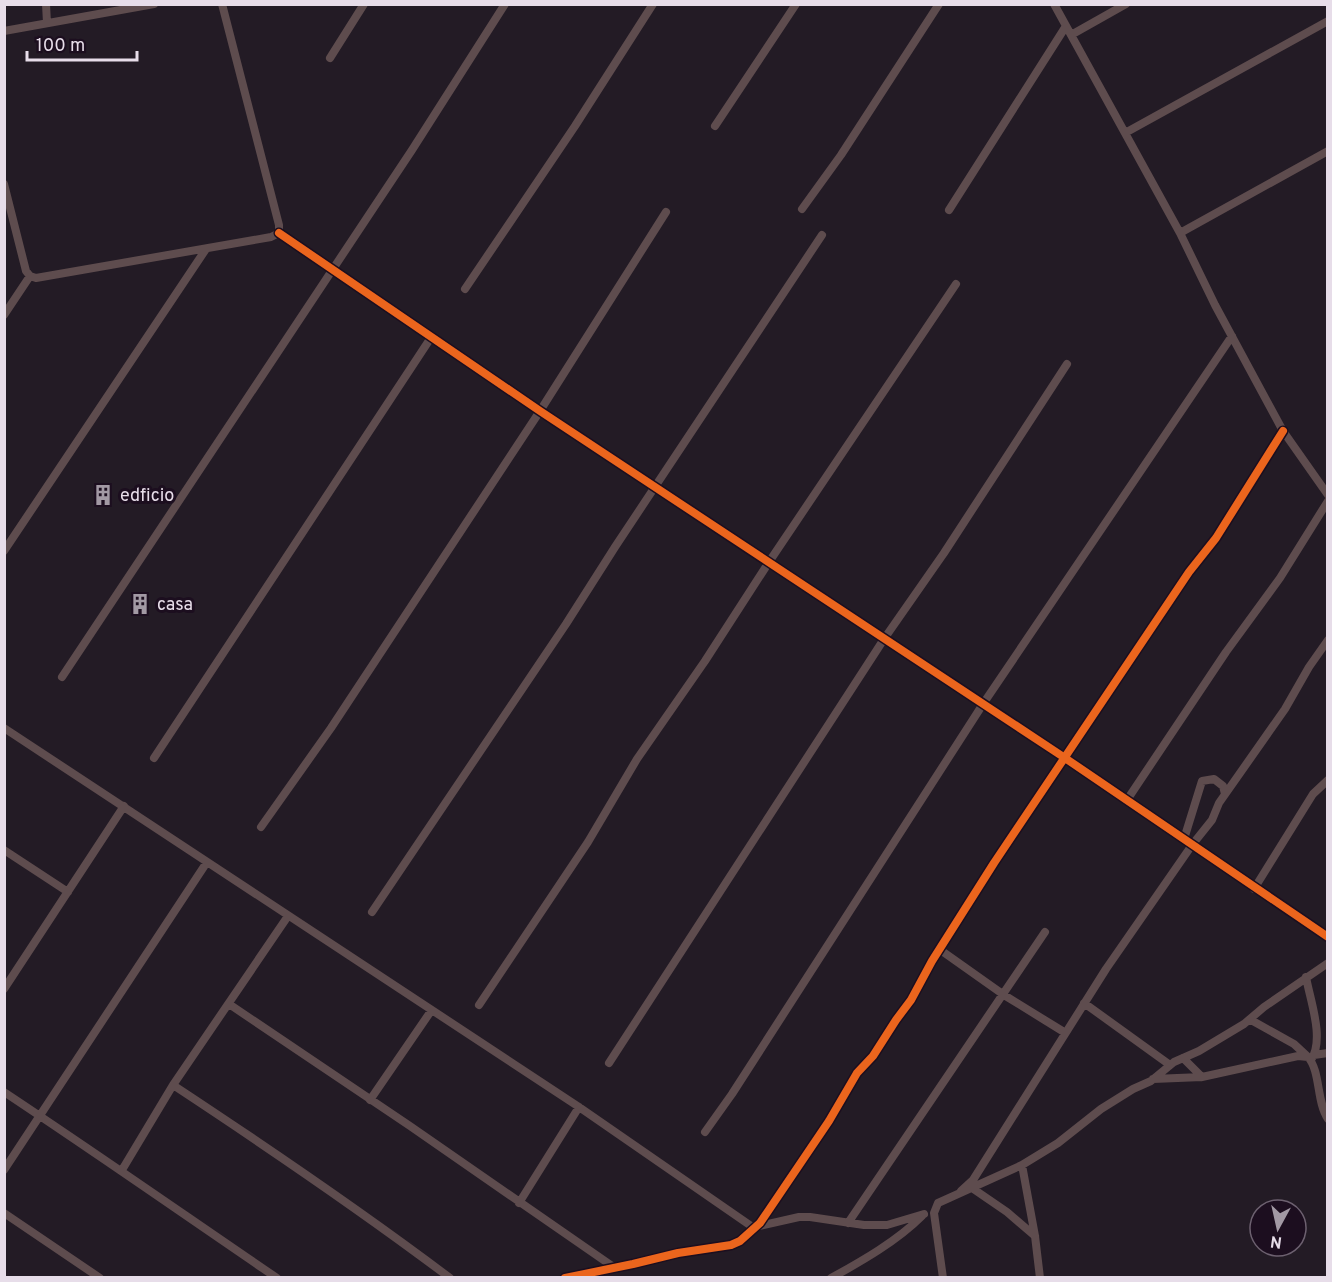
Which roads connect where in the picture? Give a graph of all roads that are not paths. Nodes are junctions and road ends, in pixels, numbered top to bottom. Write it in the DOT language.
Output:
graph roads {
  1 [pos="46,4"];
  2 [pos="154,4"];
  3 [pos="222,4"];
  4 [pos="364,4"];
  5 [pos="505,4"];
  6 [pos="653,4"];
  7 [pos="796,4"];
  8 [pos="939,4"];
  9 [pos="1054,4"];
  10 [pos="1126,4"];
  11 [pos="1328,21"];
  12 [pos="46,23"];
  13 [pos="1066,26"];
  14 [pos="4,31"];
  15 [pos="1071,35"];
  16 [pos="330,58"];
  17 [pos="715,126"];
  18 [pos="1125,133"];
  19 [pos="1328,151"];
  20 [pos="4,184"];
  21 [pos="802,208"];
  22 [pos="949,210"];
  23 [pos="666,212"];
  24 [pos="279,233"];
  25 [pos="1180,233"];
  26 [pos="822,235"];
  27 [pos="206,249"];
  28 [pos="332,270"];
  29 [pos="30,276"];
  30 [pos="956,284"];
  31 [pos="465,289"];
  32 [pos="4,315"];
  33 [pos="432,336"];
  34 [pos="1232,336"];
  35 [pos="1067,364"];
  36 [pos="540,411"];
  37 [pos="1283,431"];
  38 [pos="655,487"];
  39 [pos="1328,495"];
  40 [pos="1328,501"];
  41 [pos="4,551"];
  42 [pos="769,562"];
  43 [pos="884,639"];
  44 [pos="1328,640"];
  45 [pos="62,677"];
  46 [pos="983,704"];
  47 [pos="4,728"];
  48 [pos="154,758"];
  49 [pos="1065,758"];
  50 [pos="1328,780"];
  51 [pos="1225,794"];
  52 [pos="1127,800"];
  53 [pos="124,806"];
  54 [pos="261,827"];
  55 [pos="1188,842"];
  56 [pos="4,850"];
  57 [pos="207,862"];
  58 [pos="1254,888"];
  59 [pos="68,892"];
  60 [pos="372,912"];
  61 [pos="288,916"];
  62 [pos="1045,932"];
  63 [pos="1328,937"];
  64 [pos="939,950"];
  65 [pos="1328,963"];
  66 [pos="4,968"];
  67 [pos="14,974"];
  68 [pos="1306,978"];
  69 [pos="4,989"];
  70 [pos="1004,995"];
  71 [pos="1084,1003"];
  72 [pos="229,1004"];
  73 [pos="479,1005"];
  74 [pos="431,1011"];
  75 [pos="1251,1020"];
  76 [pos="1064,1032"];
  77 [pos="1328,1053"];
  78 [pos="1311,1057"];
  79 [pos="1183,1058"];
  80 [pos="609,1063"];
  81 [pos="1170,1065"];
  82 [pos="1202,1077"];
  83 [pos="1153,1079"];
  84 [pos="173,1085"];
  85 [pos="4,1092"];
  86 [pos="370,1100"];
  87 [pos="579,1107"];
  88 [pos="41,1116"];
  89 [pos="1328,1119"];
  90 [pos="705,1131"];
  91 [pos="1022,1165"];
  92 [pos="4,1170"];
  93 [pos="122,1170"];
  94 [pos="972,1188"];
  95 [pos="961,1191"];
  96 [pos="519,1203"];
  97 [pos="4,1213"];
  98 [pos="929,1214"];
  99 [pos="848,1223"];
  100 [pos="754,1228"];
  101 [pos="1035,1236"];
  102 [pos="615,1268"];
  103 [pos="100,1278"];
  104 [pos="277,1278"];
  105 [pos="450,1278"];
  106 [pos="565,1278"];
  107 [pos="831,1278"];
  108 [pos="943,1278"];
  109 [pos="1040,1278"];
  1 -- 12 [label="street"];
  2 -- 12 [label="street"];
  3 -- 24 [label="street"];
  4 -- 16 [label="street"];
  5 -- 28 [label="street"];
  6 -- 31 [label="street"];
  7 -- 17 [label="street"];
  8 -- 21 [label="street"];
  9 -- 13 [label="street"];
  10 -- 15 [label="street"];
  11 -- 18 [label="street"];
  12 -- 14 [label="street"];
  13 -- 15 [label="street"];
  13 -- 22 [label="street"];
  15 -- 18 [label="street"];
  18 -- 25 [label="street"];
  19 -- 25 [label="street"];
  20 -- 29 [label="street"];
  23 -- 36 [label="street"];
  24 -- 27 [label="street"];
  24 -- 28 [label="street"];
  25 -- 34 [label="street"];
  26 -- 38 [label="street"];
  27 -- 29 [label="street"];
  27 -- 41 [label="street"];
  28 -- 33 [label="street"];
  28 -- 45 [label="street"];
  29 -- 32 [label="street"];
  30 -- 42 [label="street"];
  33 -- 36 [label="street"];
  33 -- 48 [label="street"];
  34 -- 37 [label="street"];
  34 -- 46 [label="street"];
  35 -- 43 [label="street"];
  36 -- 38 [label="street"];
  36 -- 54 [label="street"];
  37 -- 39 [label="street"];
  37 -- 49 [label="street"];
  38 -- 42 [label="street"];
  38 -- 60 [label="street"];
  40 -- 52 [label="street"];
  42 -- 43 [label="street"];
  42 -- 73 [label="street"];
  43 -- 46 [label="street"];
  43 -- 80 [label="street"];
  44 -- 51 [label="street"];
  46 -- 49 [label="street"];
  46 -- 90 [label="street"];
  47 -- 53 [label="street"];
  49 -- 52 [label="street"];
  49 -- 64 [label="street"];
  50 -- 58 [label="street"];
  51 -- 55 [label="street"];
  51 -- 55 [label="street"];
  52 -- 55 [label="street"];
  53 -- 57 [label="street"];
  53 -- 59 [label="street"];
  55 -- 58 [label="street"];
  55 -- 71 [label="street"];
  56 -- 59 [label="street"];
  57 -- 61 [label="street"];
  57 -- 88 [label="street"];
  58 -- 63 [label="street"];
  59 -- 67 [label="street"];
  61 -- 72 [label="street"];
  61 -- 74 [label="street"];
  62 -- 70 [label="street"];
  64 -- 70 [label="street"];
  64 -- 100 [label="street"];
  65 -- 68 [label="street"];
  66 -- 67 [label="street"];
  67 -- 69 [label="street"];
  68 -- 75 [label="street"];
  68 -- 78 [label="street"];
  70 -- 76 [label="street"];
  70 -- 99 [label="street"];
  71 -- 76 [label="street"];
  71 -- 81 [label="street"];
  72 -- 84 [label="street"];
  72 -- 86 [label="street"];
  74 -- 86 [label="street"];
  74 -- 87 [label="street"];
  75 -- 78 [label="street"];
  75 -- 79 [label="street"];
  76 -- 95 [label="street"];
  77 -- 78 [label="street"];
  78 -- 82 [label="street"];
  78 -- 89 [label="street"];
  79 -- 81 [label="street"];
  79 -- 82 [label="street"];
  81 -- 83 [label="street"];
  82 -- 83 [label="street"];
  83 -- 91 [label="street"];
  84 -- 93 [label="street"];
  84 -- 105 [label="street"];
  85 -- 88 [label="street"];
  86 -- 96 [label="street"];
  87 -- 96 [label="street"];
  87 -- 100 [label="street"];
  88 -- 92 [label="street"];
  88 -- 93 [label="street"];
  91 -- 94 [label="street"];
  91 -- 101 [label="street"];
  93 -- 104 [label="street"];
  94 -- 95 [label="street"];
  94 -- 101 [label="street"];
  95 -- 98 [label="street"];
  96 -- 102 [label="street"];
  97 -- 103 [label="street"];
  98 -- 99 [label="street"];
  98 -- 107 [label="street"];
  98 -- 108 [label="street"];
  99 -- 100 [label="street"];
  100 -- 102 [label="street"];
  101 -- 109 [label="street"];
  102 -- 106 [label="street"];
}
